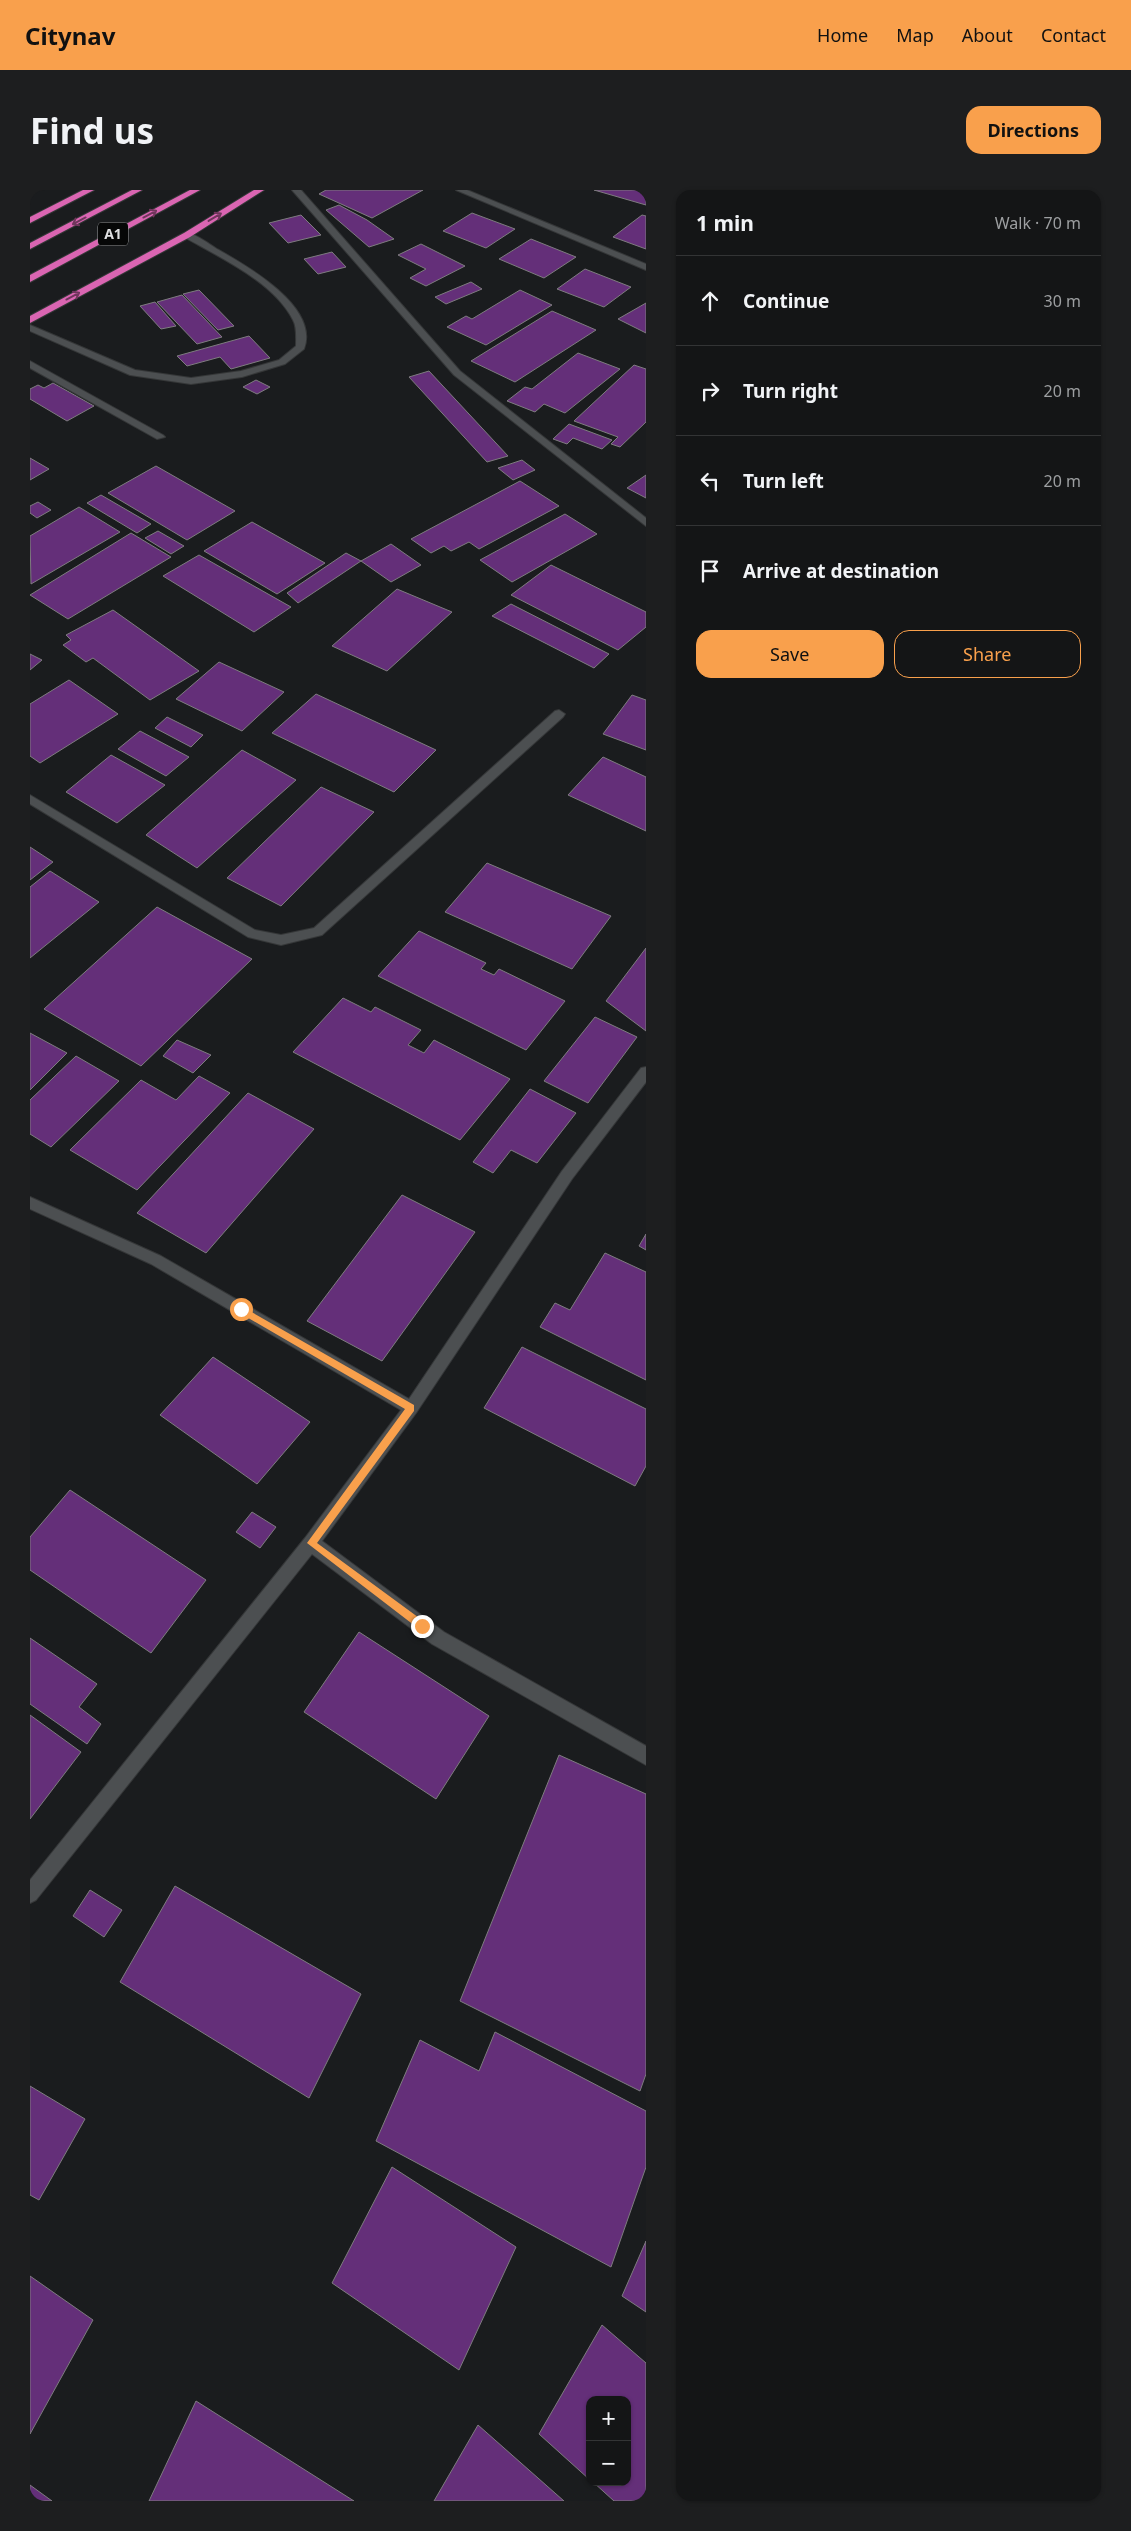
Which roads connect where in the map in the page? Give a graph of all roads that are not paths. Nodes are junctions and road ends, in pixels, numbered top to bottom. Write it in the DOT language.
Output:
graph roads {
  1 [pos="90,190"];
  2 [pos="138,190"];
  3 [pos="196,190"];
  4 [pos="260,190"];
  5 [pos="296,190"];
  6 [pos="460,190"];
  7 [pos="30,220"];
  8 [pos="187,235"];
  9 [pos="30,246"];
  10 [pos="646,267"];
  11 [pos="30,279"];
  12 [pos="30,320"];
  13 [pos="30,328"];
  14 [pos="30,364"];
  15 [pos="160,437"];
  16 [pos="646,523"];
  17 [pos="559,714"];
  18 [pos="30,799"];
  19 [pos="646,1072"];
  20 [pos="30,1203"];
  21 [pos="411,1408"];
  22 [pos="311,1543"];
  23 [pos="646,1756"];
  24 [pos="30,1894"];
  1 -- 7 [label="highway"];
  2 -- 9 [label="highway, A1, one-way"];
  11 -- 3 [label="highway, A1, one-way"];
  8 -- 4 [label="highway, one-way"];
  5 -- 16 [label="street"];
  6 -- 10 [label="street"];
  12 -- 8 [label="highway, one-way"];
  8 -- 13 [label="street"];
  14 -- 15 [label="street"];
  17 -- 18 [label="street"];
  19 -- 21 [label="street"];
  20 -- 21 [label="street"];
  21 -- 22 [label="street"];
  22 -- 23 [label="street"];
  22 -- 24 [label="street"];
}
